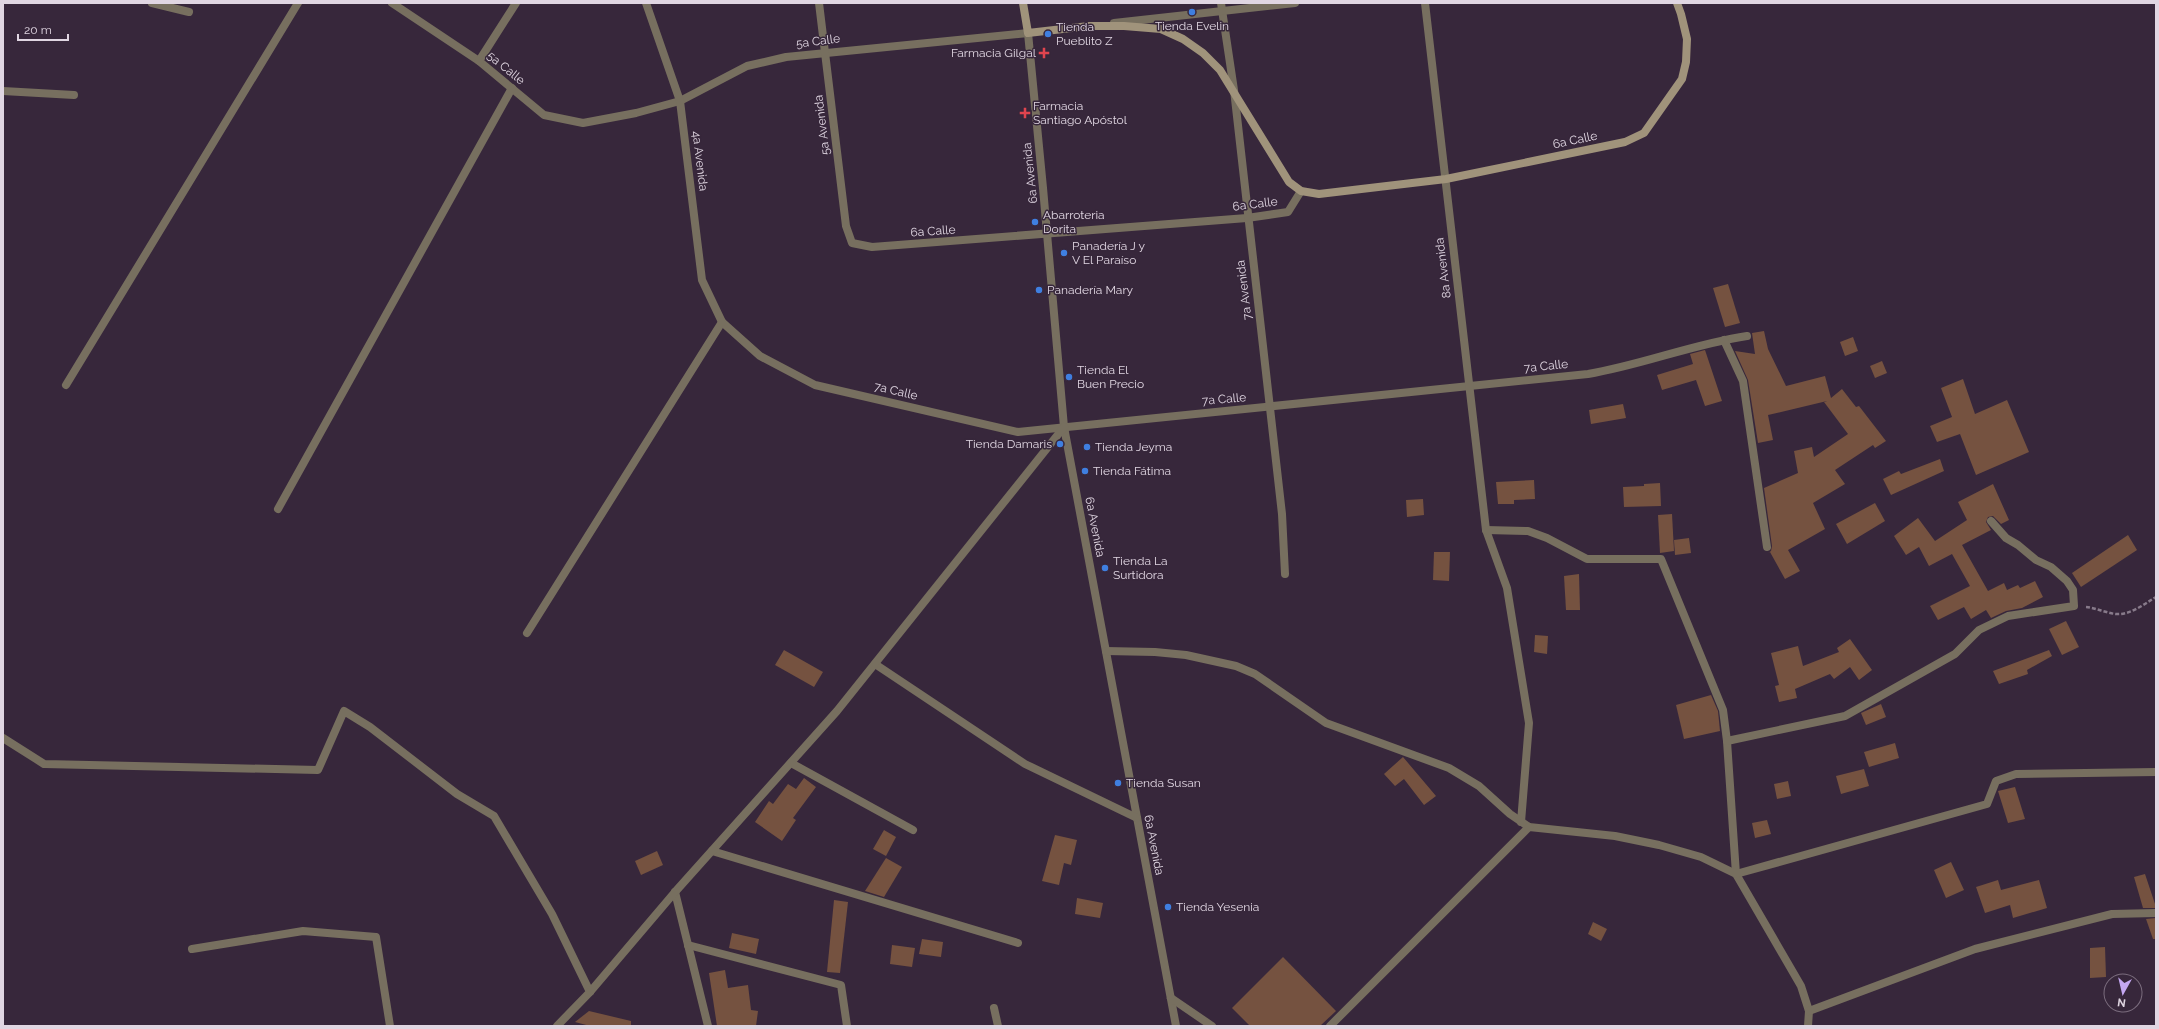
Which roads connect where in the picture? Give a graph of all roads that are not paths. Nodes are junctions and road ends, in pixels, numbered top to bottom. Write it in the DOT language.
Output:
graph roads {
  1 [pos="152,3"];
  2 [pos="298,3"];
  3 [pos="392,3"];
  4 [pos="516,3"];
  5 [pos="646,3"];
  6 [pos="819,3"];
  7 [pos="1023,3"];
  8 [pos="1294,3"];
  9 [pos="1425,3"];
  10 [pos="1677,3"];
  11 [pos="1221,7"];
  12 [pos="189,12"];
  13 [pos="1089,26"];
  14 [pos="1028,33"];
  15 [pos="826,52"];
  16 [pos="479,61"];
  17 [pos="512,88"];
  18 [pos="1234,90"];
  19 [pos="3,91"];
  20 [pos="74,94"];
  21 [pos="680,101"];
  22 [pos="1446,179"];
  23 [pos="1301,191"];
  24 [pos="1247,218"];
  25 [pos="1048,235"];
  26 [pos="852,243"];
  27 [pos="722,322"];
  28 [pos="1747,336"];
  29 [pos="1724,340"];
  30 [pos="66,385"];
  31 [pos="1469,386"];
  32 [pos="1270,407"];
  33 [pos="1064,426"];
  34 [pos="278,509"];
  35 [pos="1992,520"];
  36 [pos="1486,530"];
  37 [pos="1767,547"];
  38 [pos="1284,574"];
  39 [pos="527,633"];
  40 [pos="1106,651"];
  41 [pos="875,664"];
  42 [pos="3,738"];
  43 [pos="1727,742"];
  44 [pos="791,763"];
  45 [pos="2156,772"];
  46 [pos="1137,818"];
  47 [pos="1521,822"];
  48 [pos="1529,826"];
  49 [pos="913,830"];
  50 [pos="712,851"];
  51 [pos="1736,874"];
  52 [pos="675,892"];
  53 [pos="2156,913"];
  54 [pos="1018,943"];
  55 [pos="688,946"];
  56 [pos="192,949"];
  57 [pos="590,992"];
  58 [pos="1171,998"];
  59 [pos="994,1008"];
  60 [pos="1809,1011"];
  61 [pos="390,1026"];
  62 [pos="557,1026"];
  63 [pos="708,1026"];
  64 [pos="847,1026"];
  65 [pos="998,1026"];
  66 [pos="1176,1026"];
  67 [pos="1212,1026"];
  68 [pos="1330,1026"];
  69 [pos="1808,1026"];
  1 -- 12 [label="street"];
  2 -- 30 [label="street"];
  3 -- 16 [label="street, 5a Calle"];
  4 -- 16 [label="street"];
  5 -- 21 [label="street, 4a Avenida"];
  6 -- 15 [label="street, 5a Avenida"];
  7 -- 14 [label="street, 6a Avenida"];
  8 -- 11 [label="street, 5a Calle"];
  9 -- 22 [label="street, 8a Avenida"];
  10 -- 22 [label="street, 6a Calle"];
  11 -- 13 [label="street, 5a Calle"];
  11 -- 18 [label="street, 7a Avenida"];
  13 -- 14 [label="street, 5a Calle"];
  13 -- 18 [label="street"];
  14 -- 15 [label="street, 5a Calle"];
  14 -- 25 [label="street, 6a Avenida"];
  15 -- 21 [label="street, 5a Calle"];
  15 -- 26 [label="street, 5a Avenida"];
  16 -- 17 [label="street, 5a Calle"];
  17 -- 21 [label="street, 5a Calle"];
  17 -- 34 [label="street"];
  18 -- 23 [label="street"];
  18 -- 24 [label="street, 7a Avenida"];
  19 -- 20 [label="street"];
  21 -- 27 [label="street, 4a Avenida"];
  22 -- 23 [label="street, 6a Calle"];
  22 -- 31 [label="street, 8a Avenida"];
  23 -- 24 [label="street, 6a Calle"];
  24 -- 25 [label="street, 6a Calle"];
  24 -- 32 [label="street, 7a Avenida"];
  25 -- 26 [label="street, 6a Calle"];
  25 -- 33 [label="street, 6a Avenida"];
  27 -- 33 [label="street, 7a Calle"];
  27 -- 39 [label="street"];
  28 -- 29 [label="street, 7a Calle"];
  29 -- 31 [label="street, 7a Calle"];
  29 -- 37 [label="street"];
  31 -- 32 [label="street, 7a Calle"];
  31 -- 36 [label="street, 8a Avenida"];
  32 -- 33 [label="street, 7a Calle"];
  32 -- 38 [label="street, 7a Avenida"];
  33 -- 40 [label="street, 6a Avenida"];
  33 -- 41 [label="street"];
  35 -- 43 [label="street"];
  36 -- 43 [label="street"];
  36 -- 47 [label="street, 8a Avenida"];
  40 -- 46 [label="street, 6a Avenida"];
  40 -- 47 [label="street"];
  41 -- 44 [label="street"];
  41 -- 46 [label="street"];
  42 -- 57 [label="street"];
  43 -- 51 [label="street"];
  44 -- 49 [label="street"];
  44 -- 50 [label="street"];
  45 -- 51 [label="street"];
  46 -- 58 [label="street, 6a Avenida"];
  47 -- 48 [label="street"];
  48 -- 51 [label="street"];
  48 -- 68 [label="street"];
  50 -- 52 [label="street"];
  50 -- 54 [label="street"];
  51 -- 60 [label="street"];
  52 -- 55 [label="street"];
  52 -- 57 [label="street"];
  53 -- 60 [label="street"];
  55 -- 63 [label="street"];
  55 -- 64 [label="street"];
  56 -- 61 [label="street"];
  57 -- 62 [label="street"];
  58 -- 66 [label="street, 6a Avenida"];
  58 -- 67 [label="street"];
  59 -- 65 [label="street"];
  60 -- 69 [label="street"];
}
